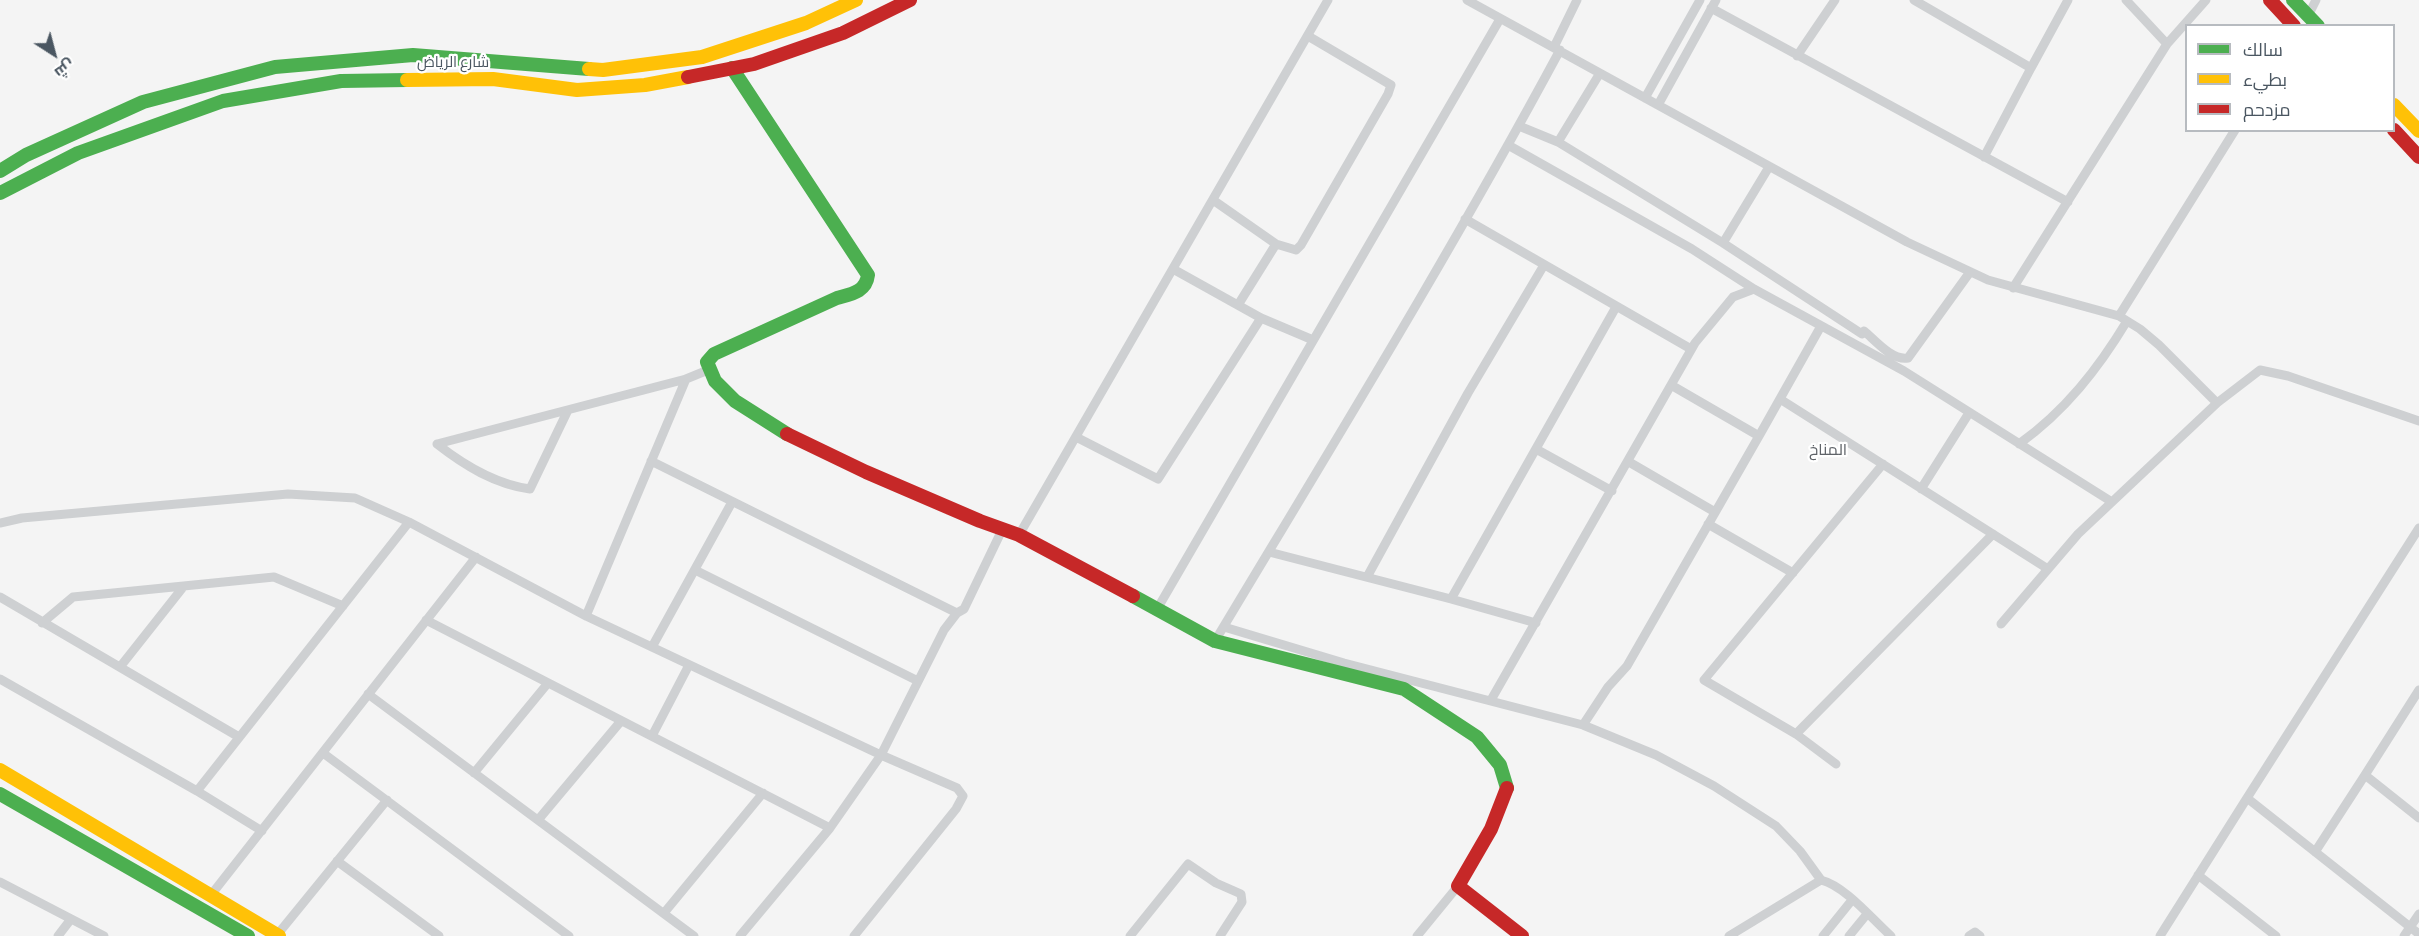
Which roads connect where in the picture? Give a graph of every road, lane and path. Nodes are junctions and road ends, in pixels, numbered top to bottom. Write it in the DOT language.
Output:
graph roads {
  1 [pos="856,0"];
  2 [pos="910,0"];
  3 [pos="1328,0"];
  4 [pos="1467,0"];
  5 [pos="1577,0"];
  6 [pos="1700,0"];
  7 [pos="1835,0"];
  8 [pos="1914,0"];
  9 [pos="2068,0"];
  10 [pos="2126,0"];
  11 [pos="2206,0"];
  12 [pos="2270,0"];
  13 [pos="2293,0"];
  14 [pos="2316,0"];
  15 [pos="1714,4"];
  16 [pos="1500,19"];
  17 [pos="2313,21"];
  18 [pos="2292,24"];
  19 [pos="1308,36"];
  20 [pos="2167,44"];
  21 [pos="1557,49"];
  22 [pos="1797,56"];
  23 [pos="732,68"];
  24 [pos="2031,68"];
  25 [pos="1600,73"];
  26 [pos="1645,98"];
  27 [pos="1658,105"];
  28 [pos="2395,106"];
  29 [pos="1519,126"];
  30 [pos="2395,131"];
  31 [pos="2419,131"];
  32 [pos="2234,132"];
  33 [pos="1558,142"];
  34 [pos="1509,145"];
  35 [pos="1984,157"];
  36 [pos="2419,157"];
  37 [pos="1769,167"];
  38 [pos="0,171"];
  39 [pos="0,193"];
  40 [pos="1213,200"];
  41 [pos="2068,202"];
  42 [pos="1466,219"];
  43 [pos="1723,243"];
  44 [pos="1276,244"];
  45 [pos="1544,265"];
  46 [pos="1173,269"];
  47 [pos="1970,272"];
  48 [pos="2013,288"];
  49 [pos="1754,289"];
  50 [pos="1238,305"];
  51 [pos="1616,307"];
  52 [pos="1262,318"];
  53 [pos="2123,318"];
  54 [pos="1821,326"];
  55 [pos="1313,340"];
  56 [pos="1691,350"];
  57 [pos="708,370"];
  58 [pos="686,380"];
  59 [pos="1671,385"];
  60 [pos="1780,399"];
  61 [pos="2217,403"];
  62 [pos="568,410"];
  63 [pos="1969,413"];
  64 [pos="2419,421"];
  65 [pos="1759,436"];
  66 [pos="1076,437"];
  67 [pos="2019,444"];
  68 [pos="1536,449"];
  69 [pos="651,461"];
  70 [pos="1629,462"];
  71 [pos="1883,464"];
  72 [pos="1921,489"];
  73 [pos="1612,491"];
  74 [pos="732,502"];
  75 [pos="2112,502"];
  76 [pos="1715,512"];
  77 [pos="409,522"];
  78 [pos="0,523"];
  79 [pos="1708,524"];
  80 [pos="2419,528"];
  81 [pos="1002,530"];
  82 [pos="1993,534"];
  83 [pos="1019,535"];
  84 [pos="1269,552"];
  85 [pos="476,557"];
  86 [pos="2048,569"];
  87 [pos="695,570"];
  88 [pos="1793,573"];
  89 [pos="1367,577"];
  90 [pos="184,586"];
  91 [pos="0,597"];
  92 [pos="1451,599"];
  93 [pos="343,606"];
  94 [pos="1156,611"];
  95 [pos="957,613"];
  96 [pos="586,616"];
  97 [pos="426,620"];
  98 [pos="42,622"];
  99 [pos="1536,623"];
  100 [pos="2001,624"];
  101 [pos="1224,627"];
  102 [pos="1215,642"];
  103 [pos="652,647"];
  104 [pos="689,665"];
  105 [pos="120,668"];
  106 [pos="0,679"];
  107 [pos="918,681"];
  108 [pos="548,683"];
  109 [pos="2419,690"];
  110 [pos="368,694"];
  111 [pos="1491,700"];
  112 [pos="2416,703"];
  113 [pos="621,721"];
  114 [pos="1582,725"];
  115 [pos="1796,734"];
  116 [pos="652,736"];
  117 [pos="239,737"];
  118 [pos="323,753"];
  119 [pos="881,755"];
  120 [pos="1836,764"];
  121 [pos="0,770"];
  122 [pos="474,773"];
  123 [pos="2365,775"];
  124 [pos="197,791"];
  125 [pos="763,793"];
  126 [pos="0,794"];
  127 [pos="2247,798"];
  128 [pos="387,800"];
  129 [pos="2419,818"];
  130 [pos="538,820"];
  131 [pos="830,828"];
  132 [pos="262,831"];
  133 [pos="2315,852"];
  134 [pos="338,861"];
  135 [pos="2198,875"];
  136 [pos="1821,880"];
  137 [pos="0,882"];
  138 [pos="1458,886"];
  139 [pos="211,895"];
  140 [pos="1852,900"];
  141 [pos="664,913"];
  142 [pos="1867,914"];
  143 [pos="2419,914"];
  144 [pos="71,919"];
  145 [pos="2410,927"];
  146 [pos="2265,933"];
  147 [pos="2419,934"];
  148 [pos="278,935"];
  149 [pos="58,936"];
  150 [pos="104,936"];
  151 [pos="248,936"];
  152 [pos="439,936"];
  153 [pos="570,936"];
  154 [pos="694,936"];
  155 [pos="740,936"];
  156 [pos="854,936"];
  157 [pos="1130,936"];
  158 [pos="1220,936"];
  159 [pos="1417,936"];
  160 [pos="1522,936"];
  161 [pos="1729,936"];
  162 [pos="1823,936"];
  163 [pos="1849,936"];
  164 [pos="1891,936"];
  165 [pos="1969,936"];
  166 [pos="1980,936"];
  167 [pos="2160,936"];
  168 [pos="2276,936"];
  169 [pos="2404,936"];
  1 -- 38 [label="street, شارع الرياض"];
  2 -- 23 [label="street, شارع الرياض"];
  3 -- 19 [label="street"];
  4 -- 16 [label="street"];
  5 -- 21 [label="street"];
  6 -- 26 [label="street"];
  7 -- 22 [label="street"];
  8 -- 24 [label="street"];
  9 -- 24 [label="street"];
  10 -- 20 [label="street"];
  11 -- 20 [label="street"];
  12 -- 18 [label="street"];
  13 -- 17 [label="street"];
  14 -- 17 [label="street"];
  15 -- 22 [label="street"];
  15 -- 27 [label="street"];
  16 -- 21 [label="street"];
  16 -- 55 [label="street"];
  19 -- 40 [label="street"];
  19 -- 44 [label="street"];
  20 -- 41 [label="street"];
  21 -- 25 [label="street"];
  21 -- 29 [label="street"];
  22 -- 35 [label="street"];
  23 -- 39 [label="street, شارع الرياض"];
  23 -- 57 [label="street"];
  24 -- 35 [label="street"];
  25 -- 26 [label="street"];
  25 -- 33 [label="street"];
  26 -- 27 [label="street"];
  27 -- 37 [label="street"];
  28 -- 31 [label="street"];
  29 -- 33 [label="street"];
  29 -- 34 [label="street"];
  30 -- 36 [label="street"];
  32 -- 53 [label="street"];
  33 -- 43 [label="street"];
  34 -- 42 [label="street"];
  34 -- 49 [label="street"];
  35 -- 41 [label="street"];
  37 -- 43 [label="street"];
  37 -- 47 [label="street"];
  40 -- 44 [label="street"];
  40 -- 46 [label="street"];
  41 -- 48 [label="street"];
  42 -- 45 [label="street"];
  42 -- 84 [label="street"];
  43 -- 47 [label="street"];
  44 -- 50 [label="street"];
  45 -- 51 [label="street"];
  45 -- 89 [label="street"];
  46 -- 50 [label="street"];
  46 -- 66 [label="street"];
  47 -- 48 [label="street"];
  48 -- 53 [label="street"];
  49 -- 54 [label="street"];
  49 -- 56 [label="street"];
  50 -- 52 [label="street"];
  51 -- 56 [label="street"];
  51 -- 68 [label="street"];
  52 -- 55 [label="street"];
  52 -- 66 [label="street"];
  53 -- 61 [label="street"];
  53 -- 67 [label="street"];
  54 -- 60 [label="street"];
  54 -- 63 [label="street"];
  55 -- 94 [label="street"];
  56 -- 59 [label="street"];
  57 -- 58 [label="street"];
  57 -- 81 [label="street"];
  58 -- 62 [label="street"];
  58 -- 69 [label="street"];
  59 -- 65 [label="street"];
  59 -- 70 [label="street"];
  60 -- 65 [label="street"];
  60 -- 71 [label="street"];
  61 -- 64 [label="street"];
  61 -- 75 [label="street"];
  62 -- 62 [label="street"];
  63 -- 67 [label="street"];
  63 -- 72 [label="street"];
  65 -- 76 [label="street"];
  66 -- 83 [label="street"];
  67 -- 75 [label="street"];
  68 -- 73 [label="street"];
  68 -- 92 [label="street"];
  69 -- 74 [label="street"];
  69 -- 96 [label="street"];
  70 -- 73 [label="street"];
  70 -- 76 [label="street"];
  71 -- 72 [label="street"];
  71 -- 88 [label="street"];
  72 -- 82 [label="street"];
  73 -- 99 [label="street"];
  74 -- 87 [label="street"];
  74 -- 95 [label="street"];
  75 -- 86 [label="street"];
  76 -- 79 [label="street"];
  77 -- 78 [label="street"];
  77 -- 85 [label="street"];
  77 -- 93 [label="street"];
  79 -- 88 [label="street"];
  79 -- 114 [label="street"];
  80 -- 127 [label="street"];
  81 -- 83 [label="street"];
  81 -- 95 [label="street"];
  82 -- 86 [label="street"];
  82 -- 115 [label="street"];
  83 -- 94 [label="street"];
  84 -- 89 [label="street"];
  84 -- 101 [label="street"];
  85 -- 96 [label="street"];
  85 -- 97 [label="street"];
  86 -- 100 [label="street"];
  87 -- 103 [label="street"];
  87 -- 107 [label="street"];
  88 -- 115 [label="street"];
  89 -- 92 [label="street"];
  90 -- 93 [label="street"];
  90 -- 98 [label="street"];
  90 -- 105 [label="street"];
  91 -- 98 [label="street"];
  92 -- 99 [label="street"];
  93 -- 117 [label="street"];
  94 -- 102 [label="street"];
  95 -- 107 [label="street"];
  96 -- 103 [label="street"];
  97 -- 108 [label="street"];
  97 -- 110 [label="street"];
  98 -- 105 [label="street"];
  99 -- 111 [label="street"];
  101 -- 102 [label="street"];
  101 -- 111 [label="street"];
  102 -- 138 [label="street"];
  103 -- 104 [label="street"];
  104 -- 116 [label="street"];
  104 -- 119 [label="street"];
  105 -- 117 [label="street"];
  106 -- 124 [label="street"];
  107 -- 119 [label="street"];
  108 -- 113 [label="street"];
  108 -- 122 [label="street"];
  109 -- 112 [label="street"];
  110 -- 118 [label="street"];
  110 -- 122 [label="street"];
  111 -- 114 [label="street"];
  112 -- 123 [label="street"];
  113 -- 116 [label="street"];
  113 -- 130 [label="street"];
  114 -- 136 [label="street"];
  115 -- 120 [label="street"];
  116 -- 125 [label="street"];
  117 -- 124 [label="street"];
  118 -- 128 [label="street"];
  118 -- 132 [label="street"];
  119 -- 131 [label="street"];
  119 -- 156 [label="street"];
  121 -- 139 [label="street"];
  122 -- 130 [label="street"];
  123 -- 129 [label="street"];
  123 -- 133 [label="street"];
  124 -- 132 [label="street"];
  125 -- 131 [label="street"];
  125 -- 141 [label="street"];
  126 -- 151 [label="street"];
  127 -- 133 [label="street"];
  127 -- 135 [label="street"];
  128 -- 134 [label="street"];
  128 -- 153 [label="street"];
  130 -- 141 [label="street"];
  131 -- 155 [label="street"];
  132 -- 139 [label="street"];
  133 -- 145 [label="street"];
  134 -- 148 [label="street"];
  134 -- 152 [label="street"];
  135 -- 146 [label="street"];
  135 -- 167 [label="street"];
  136 -- 140 [label="street"];
  136 -- 161 [label="street"];
  137 -- 144 [label="street"];
  138 -- 159 [label="street"];
  138 -- 160 [label="street"];
  139 -- 148 [label="street"];
  140 -- 142 [label="street"];
  140 -- 162 [label="street"];
  141 -- 154 [label="street"];
  142 -- 163 [label="street"];
  142 -- 164 [label="street"];
  143 -- 145 [label="street"];
  144 -- 149 [label="street"];
  144 -- 150 [label="street"];
  145 -- 147 [label="street"];
  145 -- 169 [label="street"];
  146 -- 168 [label="street"];
  157 -- 158 [label="street"];
  165 -- 166 [label="street"];
}
